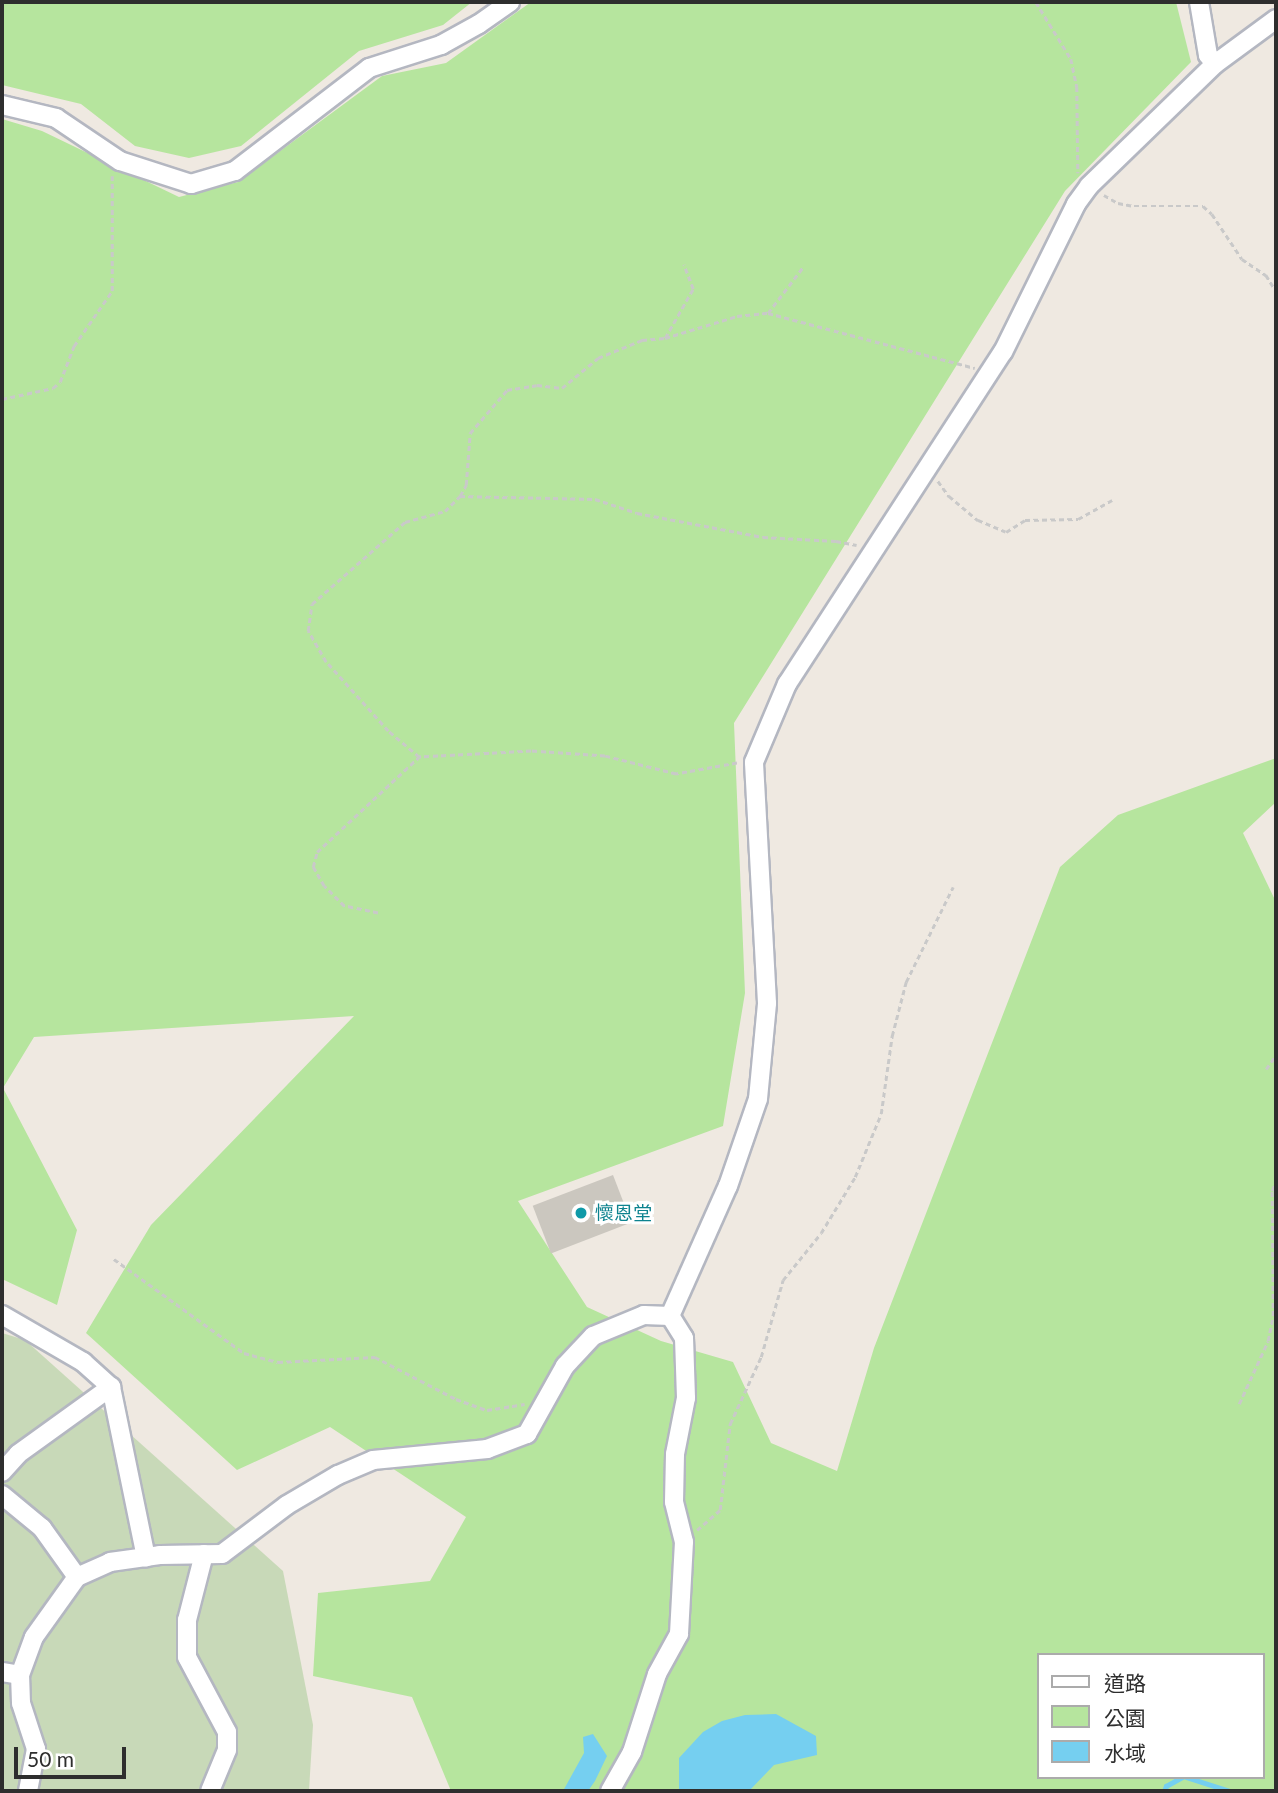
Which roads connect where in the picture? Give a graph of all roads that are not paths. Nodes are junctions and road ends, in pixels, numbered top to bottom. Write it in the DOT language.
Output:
graph roads {
  1 [pos="510,2"];
  2 [pos="1199,2"];
  3 [pos="1276,19"];
  4 [pos="1215,64"];
  5 [pos="2,105"];
  6 [pos="2,1315"];
  7 [pos="670,1316"];
  8 [pos="111,1387"];
  9 [pos="2,1472"];
  10 [pos="2,1495"];
  11 [pos="204,1554"];
  12 [pos="146,1557"];
  13 [pos="77,1577"];
  14 [pos="2,1672"];
  15 [pos="20,1675"];
  16 [pos="28,1791"];
  17 [pos="209,1791"];
  18 [pos="610,1791"];
  1 -- 5 [label="street"];
  2 -- 4 [label="street"];
  3 -- 4 [label="street"];
  4 -- 7 [label="street"];
  6 -- 8 [label="street"];
  7 -- 11 [label="street"];
  7 -- 18 [label="street"];
  8 -- 9 [label="street"];
  8 -- 12 [label="street"];
  10 -- 13 [label="street"];
  11 -- 12 [label="street"];
  11 -- 17 [label="street"];
  12 -- 13 [label="street"];
  13 -- 15 [label="street"];
  14 -- 15 [label="street"];
  15 -- 16 [label="street"];
}
